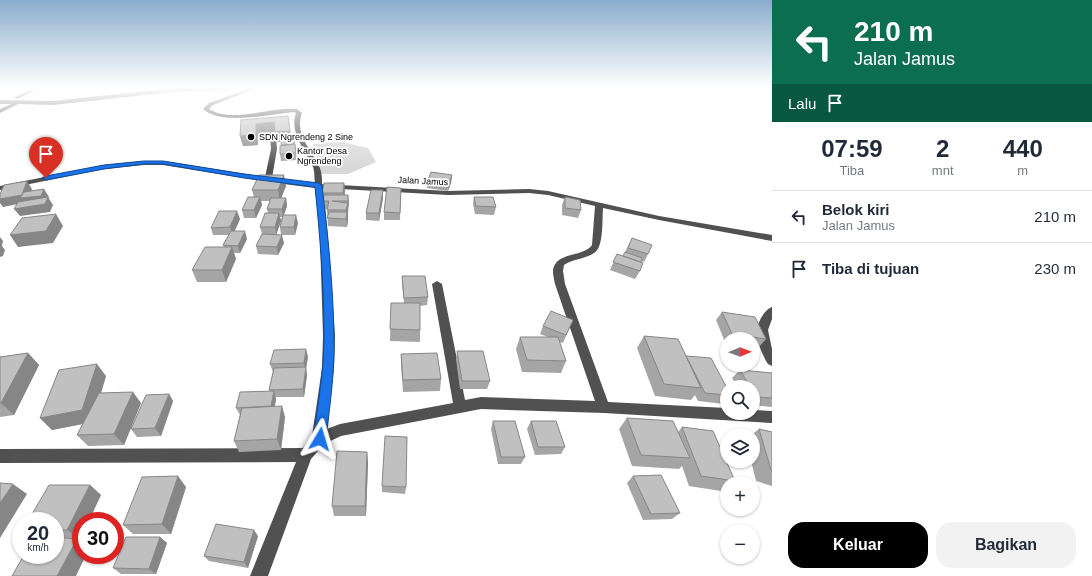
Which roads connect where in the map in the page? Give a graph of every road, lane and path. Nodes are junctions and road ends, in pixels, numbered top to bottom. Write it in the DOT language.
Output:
graph roads {
  1 [pos="298,115"];
  2 [pos="272,135"];
  3 [pos="268,180"];
  4 [pos="319,186"];
  5 [pos="0,188"];
  6 [pos="599,205"];
  7 [pos="772,238"];
  8 [pos="437,284"];
  9 [pos="772,311"];
  10 [pos="772,361"];
  11 [pos="460,407"];
  12 [pos="604,407"];
  13 [pos="772,417"];
  14 [pos="320,439"];
  15 [pos="306,455"];
  16 [pos="0,456"];
  17 [pos="259,576"];
  1 -- 4 [label="street"];
  2 -- 3 [label="street"];
  3 -- 4 [label="street, Jalan Jamus"];
  3 -- 5 [label="street, Jalan Jamus"];
  4 -- 6 [label="street, Jalan Jamus"];
  4 -- 14 [label="street"];
  6 -- 7 [label="street, Jalan Jamus"];
  6 -- 12 [label="street"];
  8 -- 11 [label="street"];
  9 -- 10 [label="street"];
  11 -- 12 [label="street"];
  11 -- 14 [label="street"];
  12 -- 13 [label="street"];
  14 -- 15 [label="street"];
  15 -- 16 [label="street"];
  15 -- 17 [label="street"];
}
